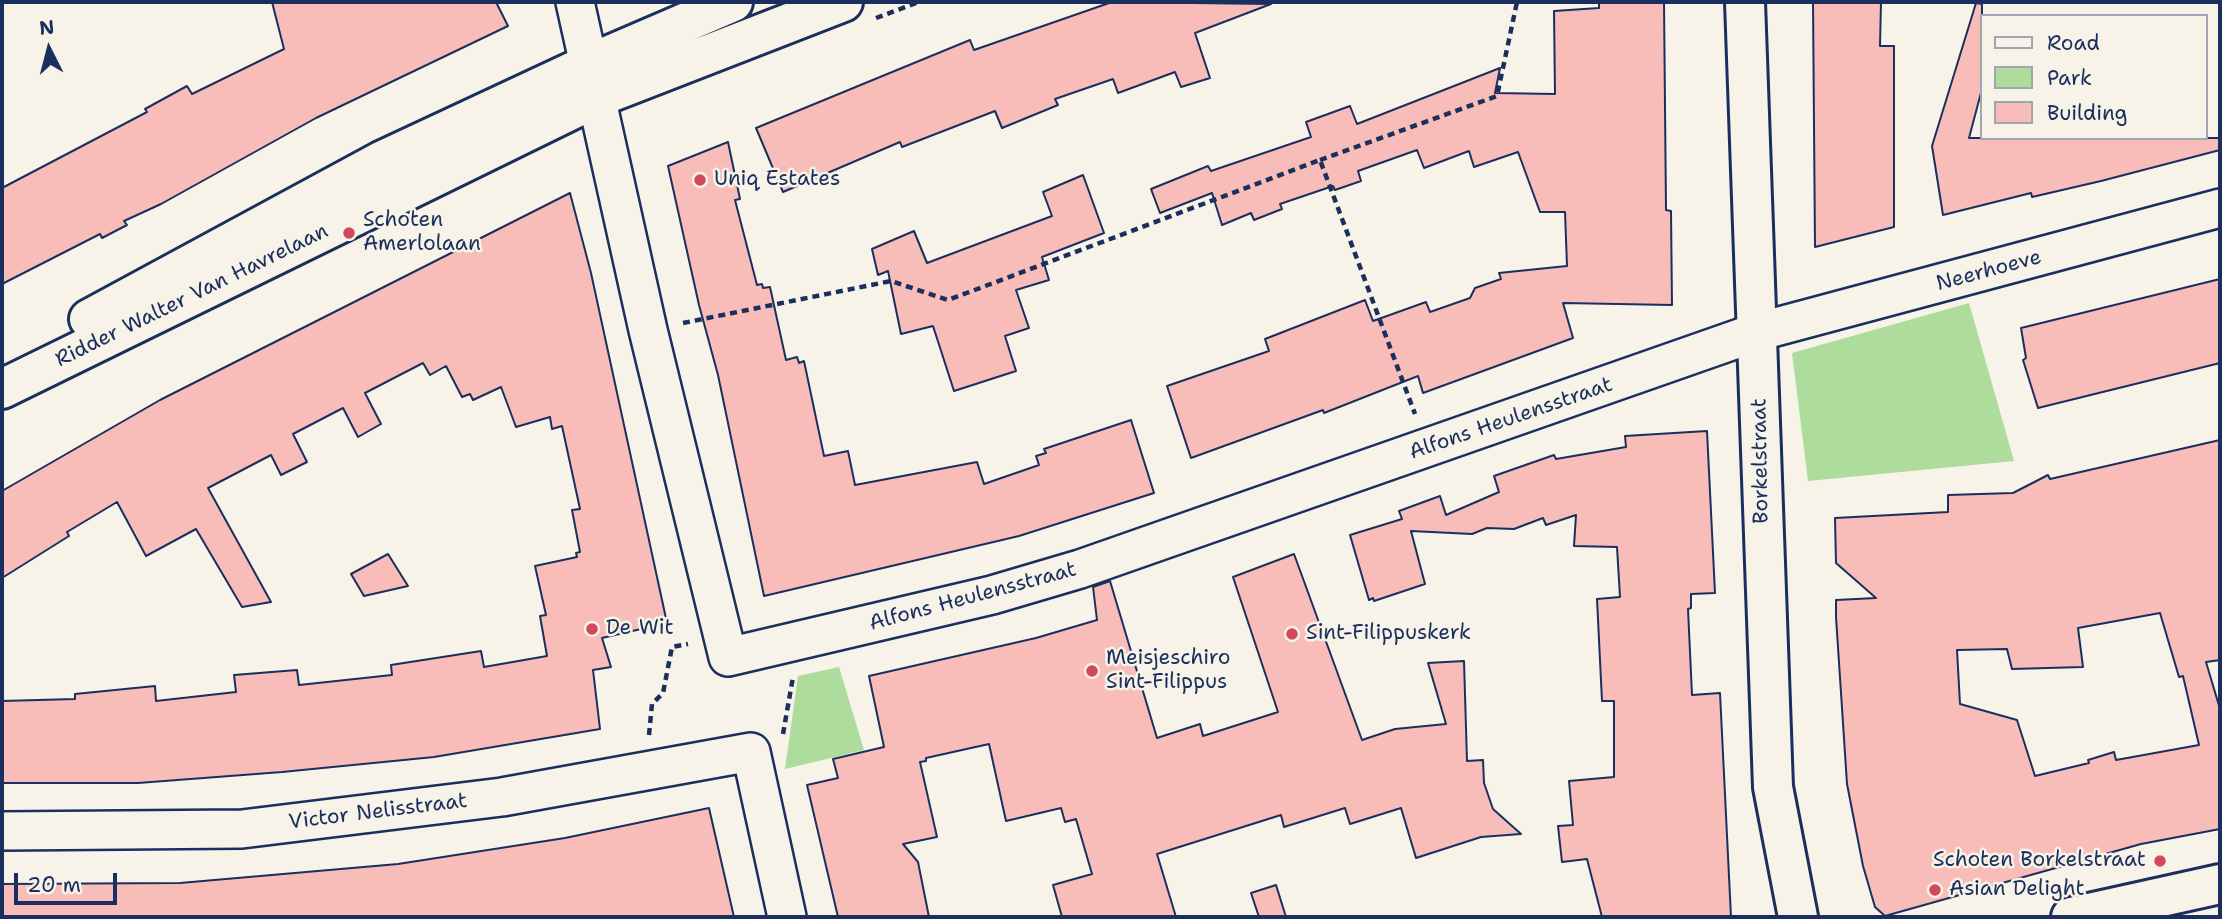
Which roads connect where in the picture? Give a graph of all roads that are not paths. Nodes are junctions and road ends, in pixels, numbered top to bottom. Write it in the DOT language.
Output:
graph roads {
  1 [pos="575,2"];
  2 [pos="733,2"];
  3 [pos="843,2"];
  4 [pos="1745,2"];
  5 [pos="592,81"];
  6 [pos="2220,208"];
  7 [pos="1757,332"];
  8 [pos="2,380"];
  9 [pos="2,389"];
  10 [pos="2,831"];
  11 [pos="2220,884"];
  12 [pos="787,917"];
  13 [pos="1798,917"];
  14 [pos="2071,917"];
  1 -- 5 [label="street"];
  2 -- 5 [label="main road, Ridder Walter Van Havrelaan"];
  3 -- 5 [label="main road, Ridder Walter Van Havrelaan"];
  4 -- 7 [label="main road, Borkelstraat"];
  5 -- 7 [label="street, Alfons Heulensstraat"];
  5 -- 8 [label="main road, Ridder Walter Van Havrelaan"];
  5 -- 9 [label="main road, Ridder Walter Van Havrelaan"];
  6 -- 7 [label="street, Neerhoeve"];
  7 -- 13 [label="main road, Borkelstraat"];
  10 -- 12 [label="street, Victor Nelisstraat"];
  11 -- 14 [label="main road"];
}
